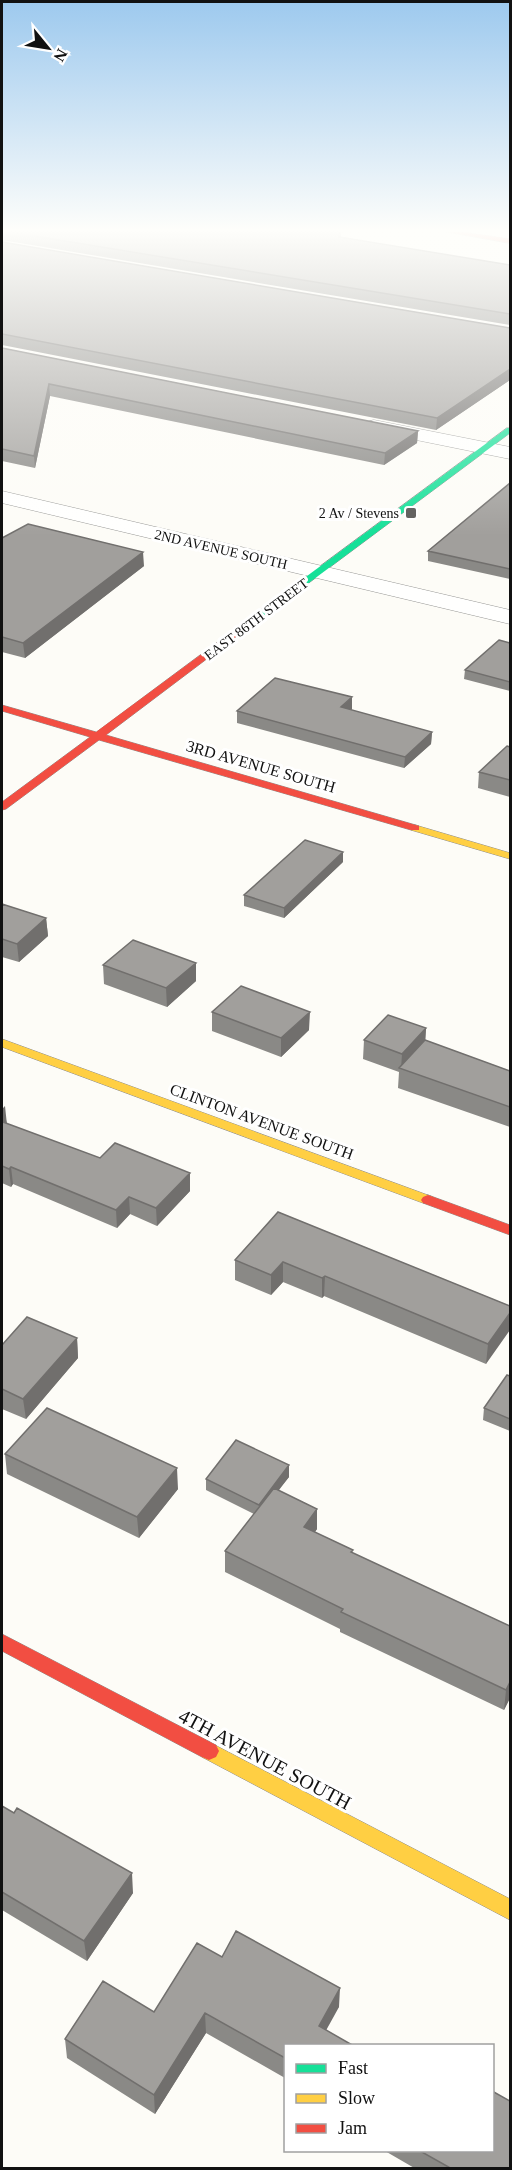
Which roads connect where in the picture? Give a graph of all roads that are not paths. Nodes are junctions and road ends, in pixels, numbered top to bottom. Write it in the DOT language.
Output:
graph roads {
  1 [pos="361,423"];
  2 [pos="510,430"];
  3 [pos="486,448"];
  4 [pos="510,453"];
  5 [pos="2,497"];
  6 [pos="319,572"];
  7 [pos="510,617"];
  8 [pos="2,708"];
  9 [pos="97,736"];
  10 [pos="2,807"];
  11 [pos="510,856"];
  12 [pos="2,1043"];
  13 [pos="510,1230"];
  14 [pos="2,1642"];
  15 [pos="510,1910"];
  1 -- 3 [label="street"];
  2 -- 3 [label="street, EAST 86TH STREET"];
  3 -- 4 [label="street"];
  3 -- 6 [label="street, EAST 86TH STREET"];
  5 -- 6 [label="street, 2ND AVENUE SOUTH"];
  6 -- 7 [label="street, 2ND AVENUE SOUTH"];
  6 -- 9 [label="street, EAST 86TH STREET"];
  8 -- 9 [label="street, 3RD AVENUE SOUTH"];
  9 -- 10 [label="street, EAST 86TH STREET"];
  9 -- 11 [label="street, 3RD AVENUE SOUTH"];
  12 -- 13 [label="street, CLINTON AVENUE SOUTH"];
  14 -- 15 [label="street, 4TH AVENUE SOUTH"];
}
